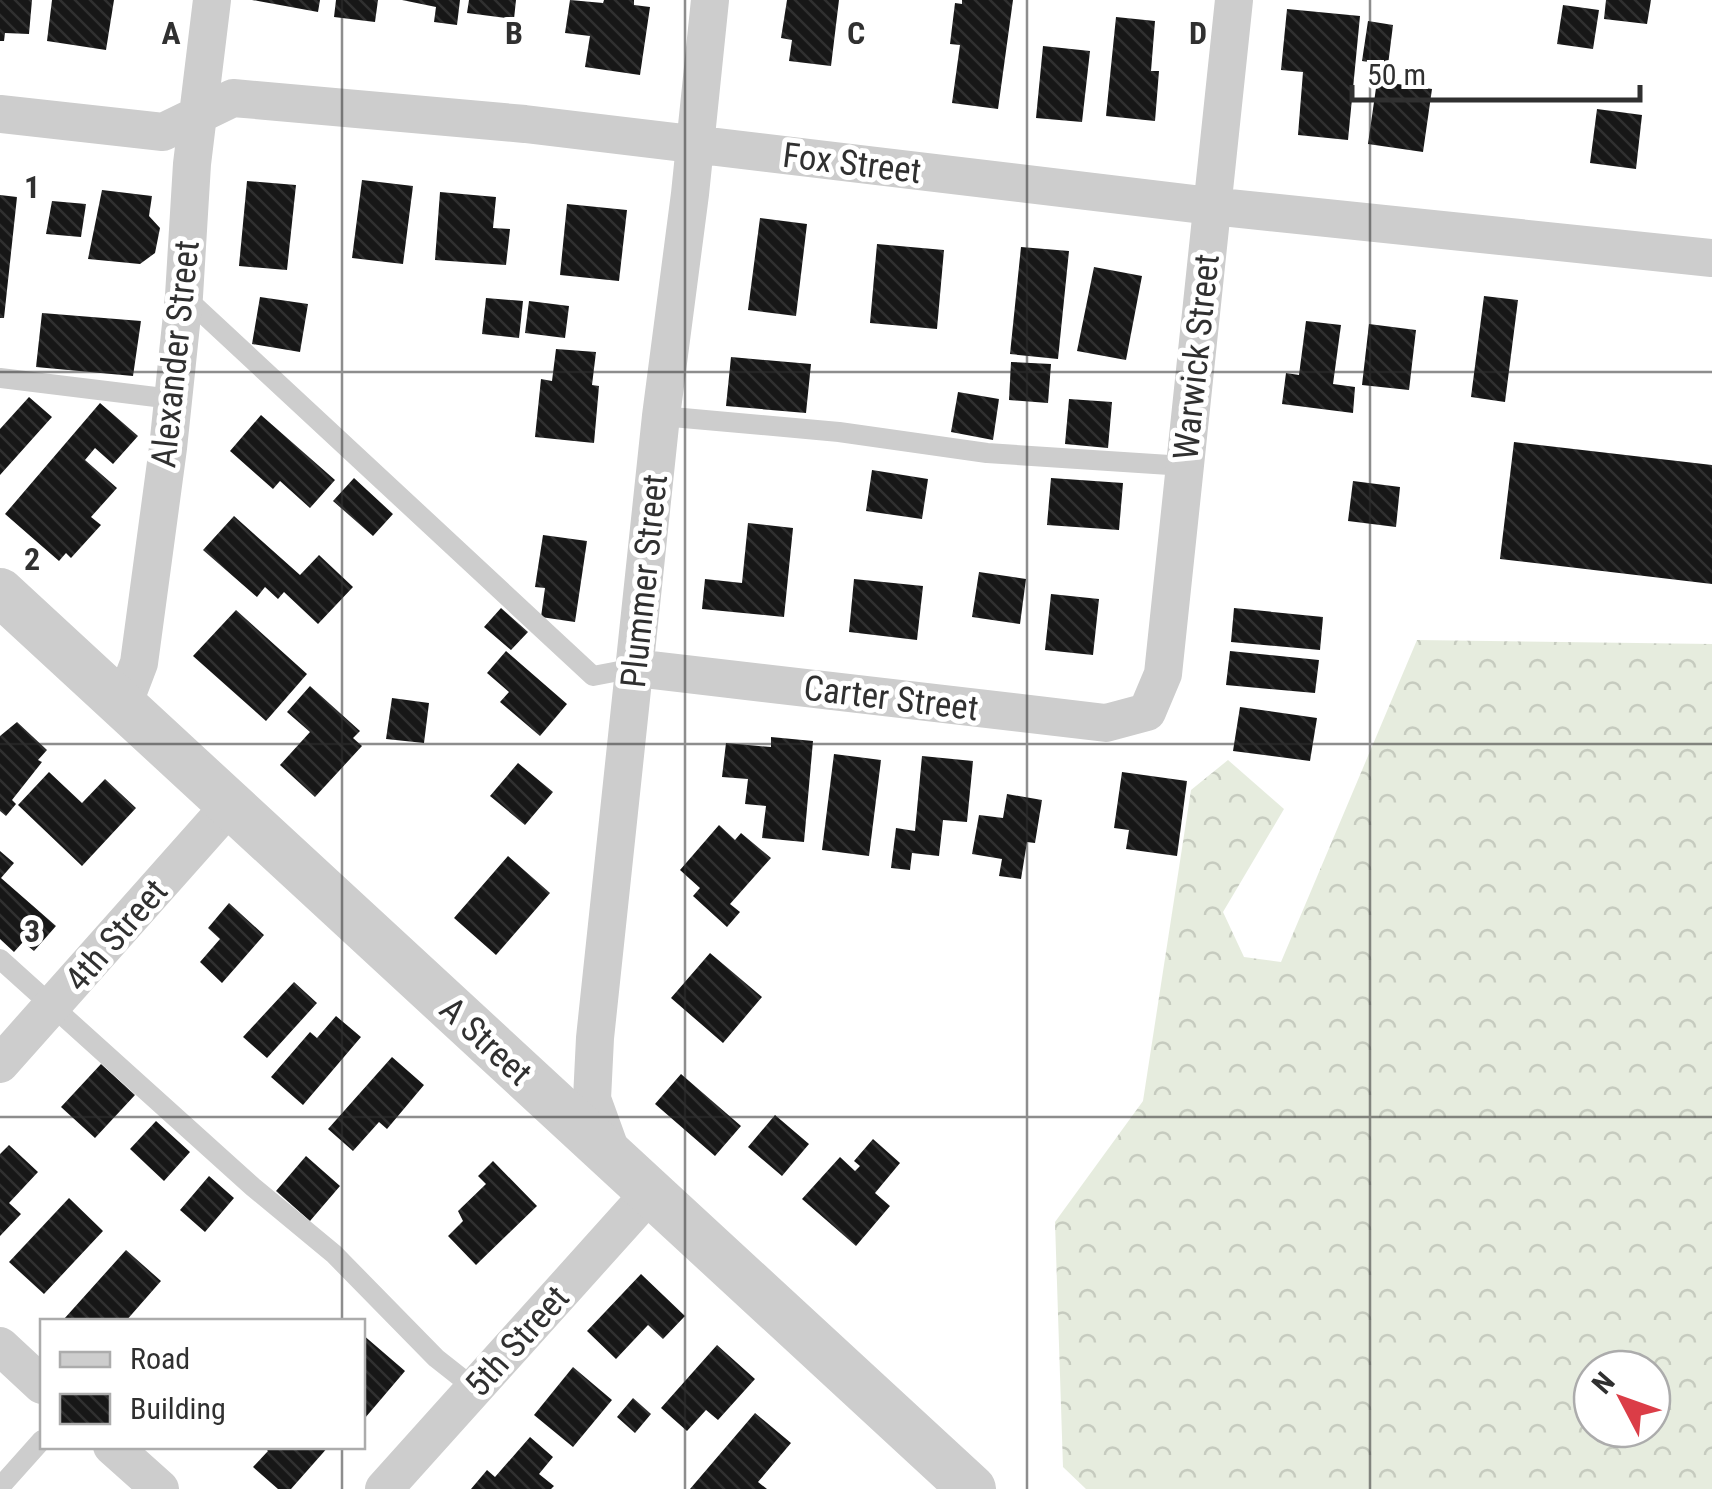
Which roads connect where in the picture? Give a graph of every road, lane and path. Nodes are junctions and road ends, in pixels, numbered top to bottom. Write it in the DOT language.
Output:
graph roads {
  1 [pos="212,0"];
  2 [pos="710,0"];
  3 [pos="1234,0"];
  4 [pos="0,114"];
  5 [pos="198,117"];
  6 [pos="694,144"];
  7 [pos="1211,206"];
  8 [pos="1712,258"];
  9 [pos="184,296"];
  10 [pos="0,378"];
  11 [pos="172,399"];
  12 [pos="661,416"];
  13 [pos="1185,466"];
  14 [pos="0,592"];
  15 [pos="635,668"];
  16 [pos="123,705"];
  17 [pos="1147,712"];
  18 [pos="232,804"];
  19 [pos="0,959"];
  20 [pos="53,1006"];
  21 [pos="0,1064"];
  22 [pos="614,1159"];
  23 [pos="650,1193"];
  24 [pos="0,1346"];
  25 [pos="40,1383"];
  26 [pos="474,1388"];
  27 [pos="40,1442"];
  28 [pos="115,1449"];
  29 [pos="0,1487"];
  30 [pos="160,1489"];
  31 [pos="384,1489"];
  32 [pos="972,1489"];
  1 -- 5 [label="street, Alexander Street"];
  2 -- 6 [label="street, Plummer Street"];
  3 -- 7 [label="street, Warwick Street"];
  4 -- 5 [label="street, Fox Street"];
  5 -- 6 [label="street, Fox Street"];
  5 -- 9 [label="street, Alexander Street"];
  6 -- 7 [label="street, Fox Street"];
  6 -- 12 [label="street, Plummer Street"];
  7 -- 8 [label="street, Fox Street"];
  7 -- 13 [label="street, Warwick Street"];
  9 -- 11 [label="street, Alexander Street"];
  9 -- 15 [label="lane"];
  10 -- 11 [label="lane"];
  11 -- 16 [label="street, Alexander Street"];
  12 -- 13 [label="lane"];
  12 -- 15 [label="street, Plummer Street"];
  13 -- 17 [label="street, Warwick Street"];
  14 -- 16 [label="street, A Street"];
  15 -- 17 [label="street, Carter Street"];
  15 -- 22 [label="street, Plummer Street"];
  16 -- 18 [label="street, A Street"];
  18 -- 20 [label="street, 4th Street"];
  18 -- 22 [label="street, A Street"];
  19 -- 20 [label="lane"];
  20 -- 21 [label="street, 4th Street"];
  20 -- 26 [label="lane"];
  22 -- 23 [label="street, A Street"];
  23 -- 26 [label="street, 5th Street"];
  23 -- 32 [label="street, A Street"];
  24 -- 25 [label="street"];
  26 -- 31 [label="street, 5th Street"];
  27 -- 29 [label="lane"];
  28 -- 30 [label="street"];
}
